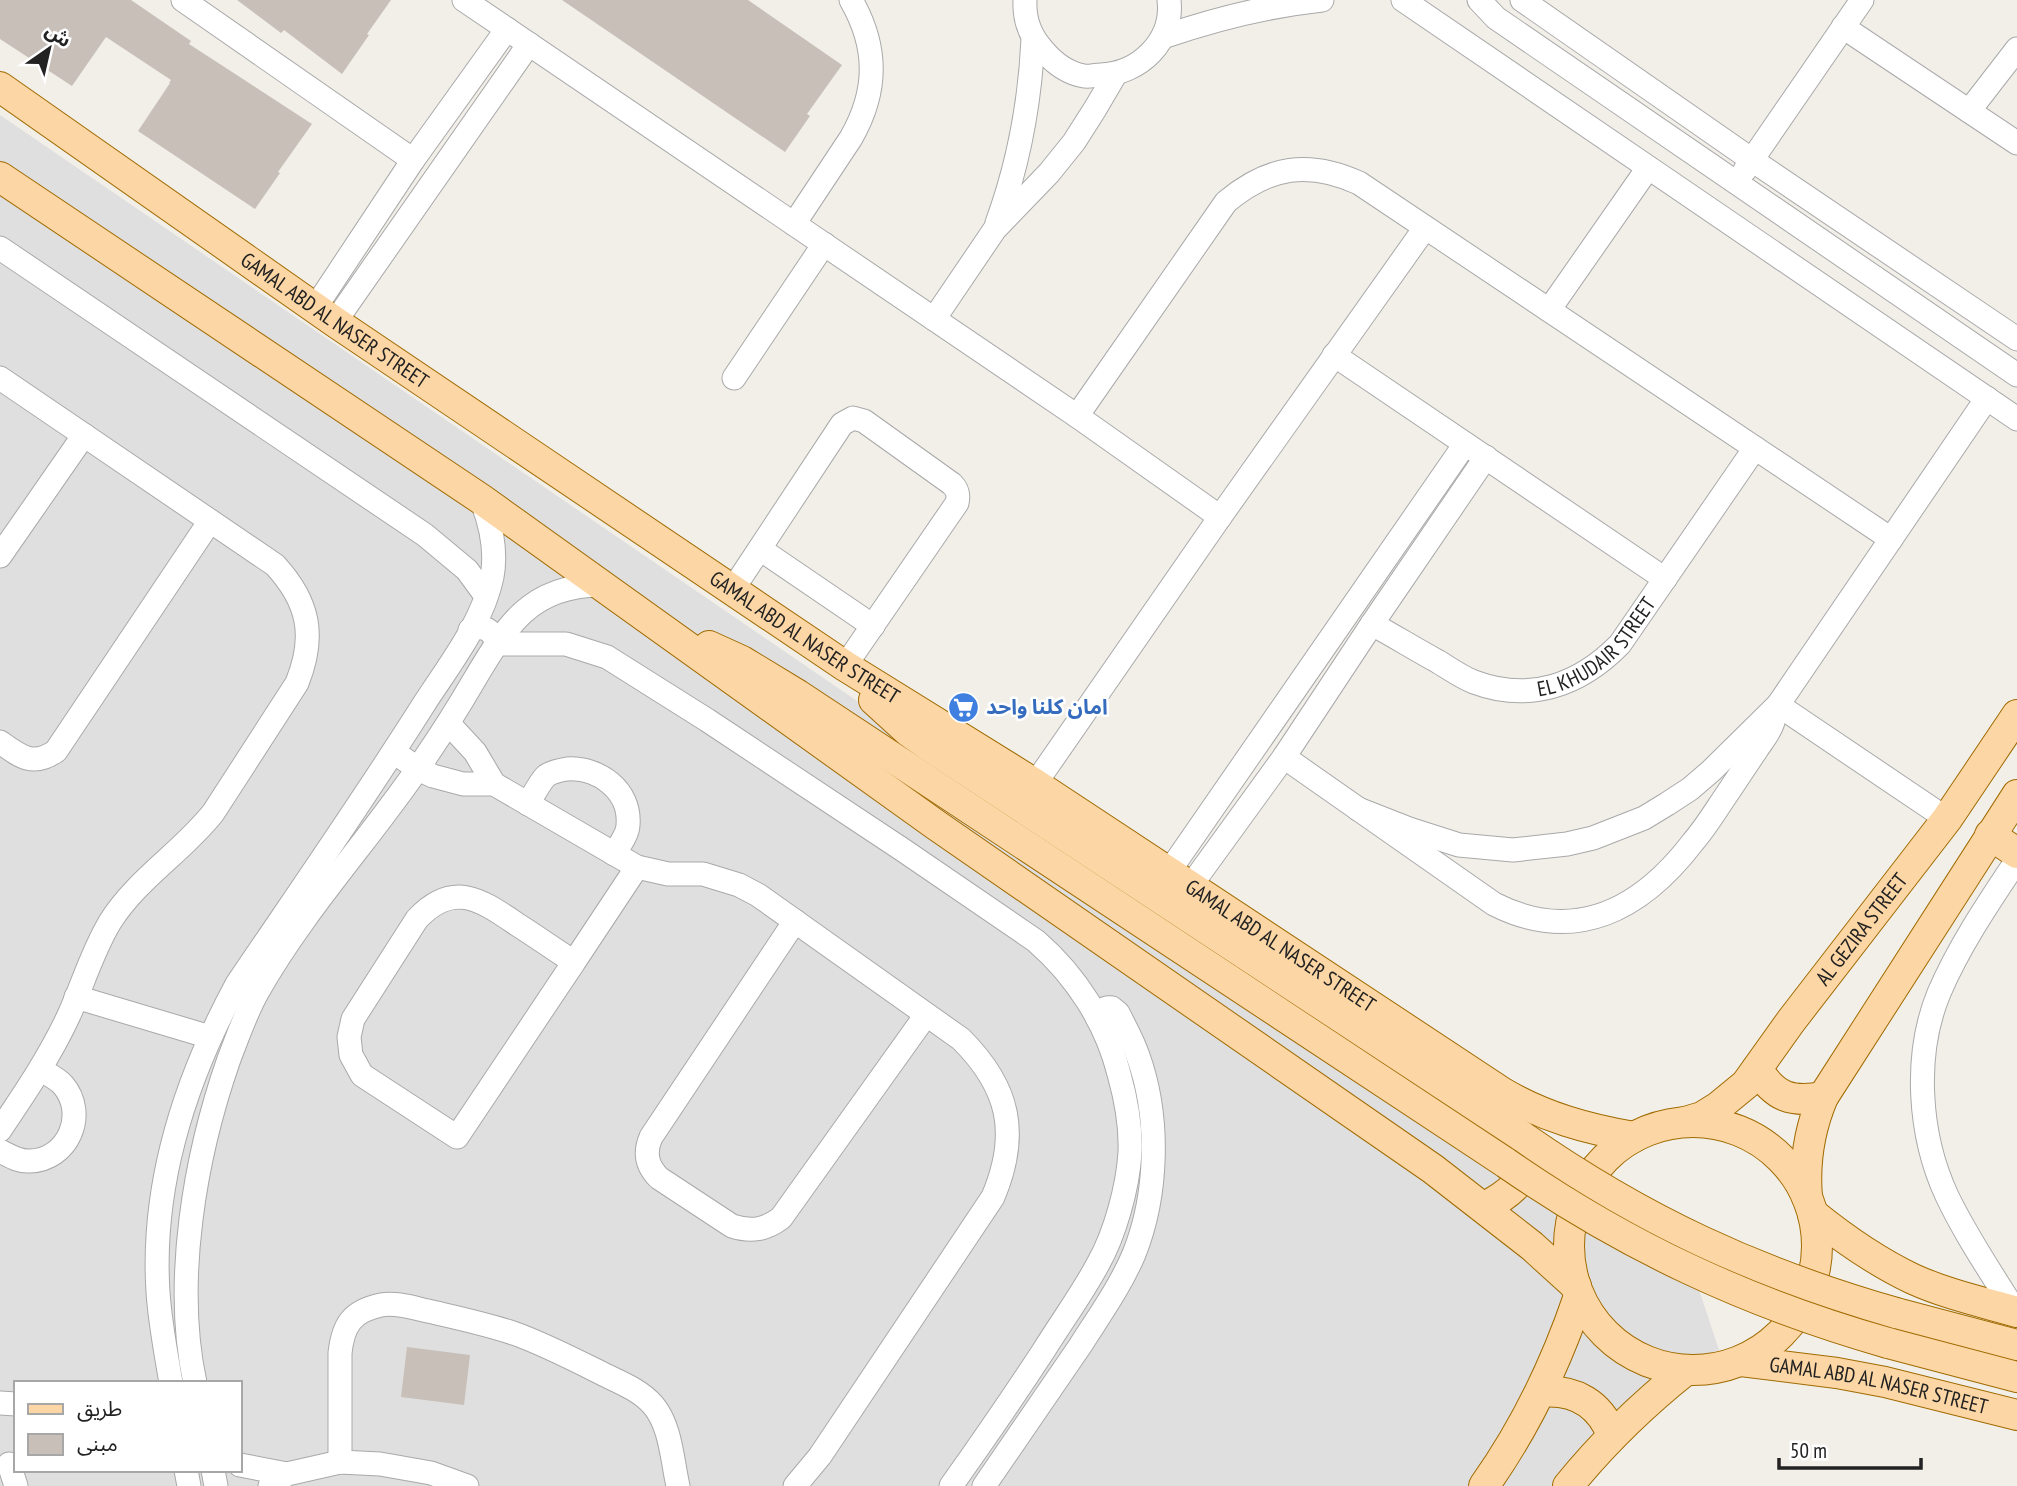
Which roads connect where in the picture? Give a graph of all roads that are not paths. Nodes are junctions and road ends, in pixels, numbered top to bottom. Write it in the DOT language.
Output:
graph roads {
  1 [pos="183,0"];
  2 [pos="464,0"];
  3 [pos="851,0"];
  4 [pos="1168,0"];
  5 [pos="1322,0"];
  6 [pos="1403,0"];
  7 [pos="1479,0"];
  8 [pos="1522,0"];
  9 [pos="1862,0"];
  10 [pos="1024,1"];
  11 [pos="1843,27"];
  12 [pos="508,29"];
  13 [pos="1163,37"];
  14 [pos="1033,39"];
  15 [pos="529,44"];
  16 [pos="2017,49"];
  17 [pos="1115,75"];
  18 [pos="0,87"];
  19 [pos="0,100"];
  20 [pos="1969,111"];
  21 [pos="35,113"];
  22 [pos="2017,143"];
  23 [pos="412,160"];
  24 [pos="1752,160"];
  25 [pos="1648,168"];
  26 [pos="0,177"];
  27 [pos="1736,183"];
  28 [pos="794,224"];
  29 [pos="1425,228"];
  30 [pos="995,229"];
  31 [pos="824,244"];
  32 [pos="0,248"];
  33 [pos="1549,310"];
  34 [pos="325,315"];
  35 [pos="934,319"];
  36 [pos="2017,339"];
  37 [pos="1334,355"];
  38 [pos="2017,375"];
  39 [pos="0,378"];
  40 [pos="734,378"];
  41 [pos="1987,398"];
  42 [pos="1077,416"];
  43 [pos="2017,419"];
  44 [pos="84,435"];
  45 [pos="1465,444"];
  46 [pos="1755,448"];
  47 [pos="1486,457"];
  48 [pos="481,499"];
  49 [pos="1220,517"];
  50 [pos="211,521"];
  51 [pos="1891,539"];
  52 [pos="760,549"];
  53 [pos="0,556"];
  54 [pos="1665,579"];
  55 [pos="599,584"];
  56 [pos="733,589"];
  57 [pos="486,596"];
  58 [pos="1372,624"];
  59 [pos="873,626"];
  60 [pos="470,630"];
  61 [pos="669,634"];
  62 [pos="496,644"];
  63 [pos="845,666"];
  64 [pos="1778,705"];
  65 [pos="2017,715"];
  66 [pos="449,724"];
  67 [pos="0,742"];
  68 [pos="394,752"];
  69 [pos="1284,757"];
  70 [pos="418,769"];
  71 [pos="494,784"];
  72 [pos="1035,784"];
  73 [pos="2017,795"];
  74 [pos="528,804"];
  75 [pos="1358,809"];
  76 [pos="1947,818"];
  77 [pos="1990,835"];
  78 [pos="2017,853"];
  79 [pos="614,854"];
  80 [pos="2017,860"];
  81 [pos="637,867"];
  82 [pos="1179,880"];
  83 [pos="795,921"];
  84 [pos="574,962"];
  85 [pos="247,988"];
  86 [pos="76,997"];
  87 [pos="926,1015"];
  88 [pos="1098,1019"];
  89 [pos="210,1037"];
  90 [pos="1757,1069"];
  91 [pos="41,1070"];
  92 [pos="1823,1097"];
  93 [pos="1542,1113"];
  94 [pos="1684,1122"];
  95 [pos="0,1130"];
  96 [pos="1634,1137"];
  97 [pos="0,1151"];
  98 [pos="1810,1206"];
  99 [pos="1483,1207"];
  100 [pos="1914,1279"];
  101 [pos="1578,1291"];
  102 [pos="2016,1312"];
  103 [pos="2017,1345"];
  104 [pos="1741,1361"];
  105 [pos="1686,1370"];
  106 [pos="2017,1377"];
  107 [pos="171,1381"];
  108 [pos="195,1381"];
  109 [pos="1885,1382"];
  110 [pos="1541,1392"];
  111 [pos="2017,1415"];
  112 [pos="1612,1435"];
  113 [pos="340,1462"];
  114 [pos="8,1464"];
  115 [pos="242,1466"];
  116 [pos="279,1480"];
  117 [pos="16,1486"];
  118 [pos="467,1486"];
  119 [pos="678,1486"];
  120 [pos="795,1486"];
  121 [pos="951,1486"];
  122 [pos="984,1486"];
  123 [pos="1485,1486"];
  124 [pos="1568,1486"];
  1 -- 23 [label="street"];
  2 -- 12 [label="street"];
  3 -- 28 [label="street"];
  4 -- 13 [label="street"];
  5 -- 13 [label="street"];
  6 -- 25 [label="street"];
  7 -- 27 [label="street"];
  8 -- 24 [label="street"];
  9 -- 11 [label="street"];
  10 -- 14 [label="street"];
  11 -- 20 [label="street"];
  11 -- 24 [label="street"];
  12 -- 15 [label="street"];
  12 -- 23 [label="street"];
  13 -- 17 [label="street"];
  14 -- 17 [label="street"];
  14 -- 30 [label="street"];
  15 -- 28 [label="street"];
  15 -- 34 [label="street"];
  16 -- 20 [label="street"];
  17 -- 30 [label="street"];
  18 -- 21 [label="main road, GAMAL ABD AL NASER STREET"];
  19 -- 21 [label="main road"];
  20 -- 22 [label="street"];
  21 -- 34 [label="main road, GAMAL ABD AL NASER STREET"];
  23 -- 34 [label="street"];
  24 -- 27 [label="street"];
  24 -- 36 [label="street"];
  25 -- 33 [label="street"];
  25 -- 41 [label="street"];
  26 -- 48 [label="main road"];
  27 -- 38 [label="street"];
  28 -- 31 [label="street"];
  29 -- 33 [label="street"];
  29 -- 37 [label="street"];
  29 -- 42 [label="street"];
  30 -- 35 [label="street"];
  31 -- 35 [label="street"];
  31 -- 40 [label="street"];
  32 -- 57 [label="street"];
  33 -- 46 [label="street"];
  34 -- 56 [label="main road, GAMAL ABD AL NASER STREET"];
  35 -- 42 [label="street"];
  37 -- 45 [label="street"];
  37 -- 49 [label="street"];
  39 -- 44 [label="street"];
  41 -- 43 [label="street"];
  41 -- 51 [label="street"];
  42 -- 49 [label="street"];
  44 -- 50 [label="street"];
  44 -- 53 [label="street"];
  45 -- 47 [label="street"];
  45 -- 82 [label="street"];
  46 -- 51 [label="street"];
  46 -- 54 [label="street, EL KHUDAIR STREET"];
  47 -- 54 [label="street"];
  47 -- 58 [label="street"];
  48 -- 55 [label="main road"];
  48 -- 57 [label="street"];
  49 -- 72 [label="street"];
  50 -- 67 [label="street"];
  50 -- 86 [label="street"];
  51 -- 64 [label="street"];
  52 -- 56 [label="street"];
  52 -- 59 [label="street"];
  52 -- 59 [label="street"];
  54 -- 58 [label="street, EL KHUDAIR STREET"];
  55 -- 61 [label="main road"];
  55 -- 62 [label="street"];
  56 -- 63 [label="main road, GAMAL ABD AL NASER STREET"];
  57 -- 60 [label="street"];
  58 -- 69 [label="street"];
  59 -- 63 [label="street"];
  60 -- 62 [label="street"];
  60 -- 68 [label="street"];
  61 -- 99 [label="main road"];
  61 -- 106 [label="main road, bridge"];
  62 -- 66 [label="street"];
  62 -- 88 [label="street"];
  63 -- 72 [label="main road, GAMAL ABD AL NASER STREET"];
  63 -- 103 [label="main road, bridge"];
  64 -- 75 [label="street"];
  64 -- 75 [label="street"];
  64 -- 76 [label="street"];
  65 -- 76 [label="main road, AL GEZIRA STREET"];
  66 -- 70 [label="street"];
  66 -- 71 [label="street"];
  68 -- 70 [label="street"];
  68 -- 85 [label="street"];
  69 -- 75 [label="street"];
  69 -- 82 [label="street"];
  70 -- 71 [label="street"];
  70 -- 85 [label="street"];
  71 -- 74 [label="street"];
  72 -- 82 [label="main road, GAMAL ABD AL NASER STREET"];
  73 -- 77 [label="main road"];
  74 -- 79 [label="street"];
  74 -- 79 [label="street"];
  76 -- 90 [label="main road, AL GEZIRA STREET"];
  77 -- 78 [label="main road"];
  77 -- 92 [label="main road"];
  79 -- 81 [label="street"];
  80 -- 102 [label="street"];
  81 -- 83 [label="street"];
  81 -- 84 [label="street"];
  82 -- 93 [label="main road, GAMAL ABD AL NASER STREET"];
  83 -- 87 [label="street"];
  83 -- 87 [label="street"];
  84 -- 84 [label="street"];
  85 -- 89 [label="street"];
  85 -- 108 [label="street"];
  86 -- 89 [label="street"];
  86 -- 91 [label="street"];
  87 -- 120 [label="street"];
  88 -- 121 [label="street"];
  88 -- 122 [label="street"];
  89 -- 107 [label="street"];
  90 -- 92 [label="main road"];
  90 -- 94 [label="main road, AL GEZIRA STREET"];
  91 -- 95 [label="street"];
  91 -- 97 [label="street"];
  92 -- 98 [label="main road"];
  93 -- 96 [label="main road, GAMAL ABD AL NASER STREET"];
  93 -- 99 [label="main road"];
  94 -- 96 [label="main road"];
  94 -- 98 [label="main road"];
  96 -- 101 [label="main road"];
  98 -- 100 [label="main road"];
  98 -- 104 [label="main road"];
  99 -- 101 [label="main road"];
  100 -- 102 [label="main road"];
  100 -- 109 [label="main road"];
  101 -- 105 [label="main road"];
  101 -- 110 [label="main road"];
  104 -- 105 [label="main road"];
  104 -- 109 [label="main road, GAMAL ABD AL NASER STREET"];
  105 -- 112 [label="main road"];
  109 -- 111 [label="main road, GAMAL ABD AL NASER STREET"];
  110 -- 112 [label="main road"];
  110 -- 123 [label="main road"];
  112 -- 124 [label="main road"];
  113 -- 116 [label="street"];
  113 -- 118 [label="street"];
  113 -- 119 [label="street"];
  114 -- 117 [label="street"];
  115 -- 116 [label="street"];
}
